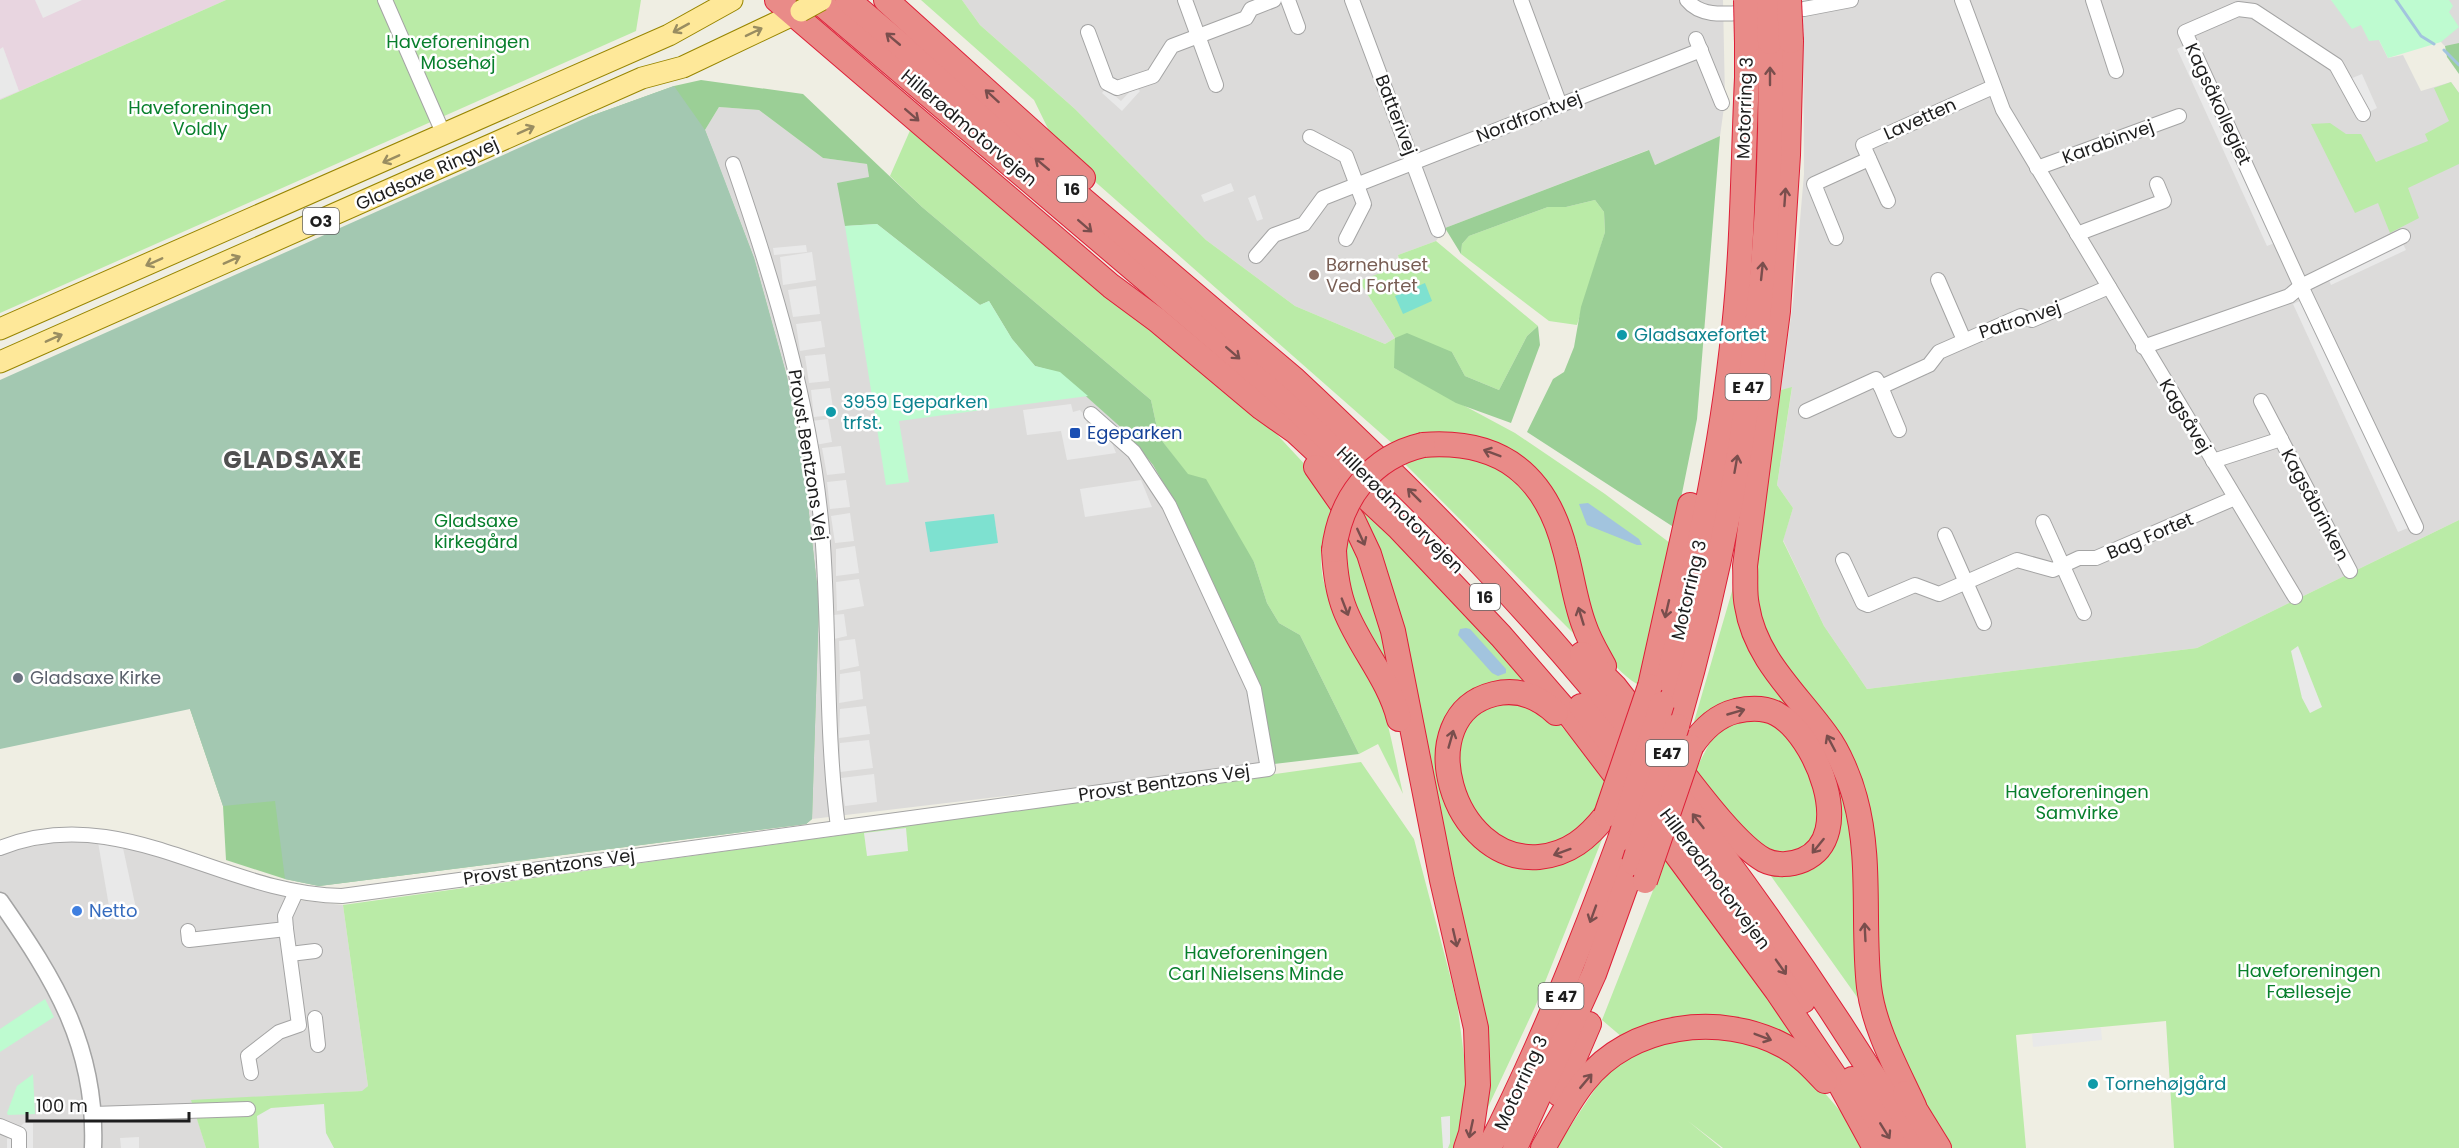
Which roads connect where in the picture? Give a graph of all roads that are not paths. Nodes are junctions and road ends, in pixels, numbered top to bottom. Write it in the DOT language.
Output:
graph roads {
  1 [pos="385,0"];
  2 [pos="732,0"];
  3 [pos="848,0"];
  4 [pos="886,0"];
  5 [pos="1185,0"];
  6 [pos="1274,0"];
  7 [pos="1288,0"];
  8 [pos="1352,0"];
  9 [pos="1521,0"];
  10 [pos="1687,0"];
  11 [pos="1746,0"];
  12 [pos="1769,0"];
  13 [pos="1789,0"];
  14 [pos="1851,0"];
  15 [pos="1962,0"];
  16 [pos="2093,0"];
  17 [pos="802,5"];
  18 [pos="1298,27"];
  19 [pos="1088,32"];
  20 [pos="1198,36"];
  21 [pos="1769,42"];
  22 [pos="2116,71"];
  23 [pos="1216,85"];
  24 [pos="1993,87"];
  25 [pos="1722,103"];
  26 [pos="1560,105"];
  27 [pos="2363,114"];
  28 [pos="2179,116"];
  29 [pos="976,134"];
  30 [pos="444,135"];
  31 [pos="1310,137"];
  32 [pos="1869,159"];
  33 [pos="1414,163"];
  34 [pos="733,165"];
  35 [pos="2037,168"];
  36 [pos="2157,184"];
  37 [pos="1358,185"];
  38 [pos="1888,201"];
  39 [pos="1438,230"];
  40 [pos="2077,234"];
  41 [pos="2403,236"];
  42 [pos="1836,238"];
  43 [pos="1346,239"];
  44 [pos="1256,256"];
  45 [pos="1938,280"];
  46 [pos="2301,286"];
  47 [pos="2109,287"];
  48 [pos="1157,320"];
  49 [pos="0,329"];
  50 [pos="1964,340"];
  51 [pos="2143,347"];
  52 [pos="0,362"];
  53 [pos="1295,380"];
  54 [pos="1881,387"];
  55 [pos="2261,401"];
  56 [pos="1262,408"];
  57 [pos="1806,411"];
  58 [pos="1091,414"];
  59 [pos="1899,430"];
  60 [pos="2280,439"];
  61 [pos="1760,443"];
  62 [pos="2213,461"];
  63 [pos="2235,498"];
  64 [pos="2043,522"];
  65 [pos="2416,527"];
  66 [pos="1945,535"];
  67 [pos="1455,536"];
  68 [pos="1843,560"];
  69 [pos="2063,566"];
  70 [pos="2350,571"];
  71 [pos="1966,582"];
  72 [pos="2295,597"];
  73 [pos="2084,613"];
  74 [pos="1984,623"];
  75 [pos="1699,648"];
  76 [pos="1615,687"];
  77 [pos="1656,695"];
  78 [pos="1591,745"];
  79 [pos="1719,818"];
  80 [pos="838,827"];
  81 [pos="0,849"];
  82 [pos="1640,872"];
  83 [pos="1442,880"];
  84 [pos="296,892"];
  85 [pos="0,901"];
  86 [pos="286,929"];
  87 [pos="188,931"];
  88 [pos="315,951"];
  89 [pos="290,954"];
  90 [pos="299,1025"];
  91 [pos="318,1045"];
  92 [pos="251,1073"];
  93 [pos="1914,1106"];
  94 [pos="248,1110"];
  95 [pos="93,1114"];
  96 [pos="1856,1117"];
  97 [pos="0,1126"];
  98 [pos="19,1148"];
  99 [pos="93,1148"];
  100 [pos="1466,1148"];
  101 [pos="1490,1148"];
  102 [pos="1515,1148"];
  103 [pos="1534,1148"];
  104 [pos="1543,1148"];
  105 [pos="1875,1148"];
  106 [pos="1896,1148"];
  107 [pos="1918,1148"];
  108 [pos="1940,1148"];
  1 -- 30 [label="street"];
  2 -- 30 [label="main road, Gladsaxe Ringvej / O3, one-way"];
  53 -- 3 [label="highway, Hillerødmotorvejen / 16, one-way"];
  53 -- 4 [label="highway, one-way"];
  5 -- 20 [label="street"];
  6 -- 20 [label="street"];
  7 -- 18 [label="street"];
  8 -- 33 [label="street, Batterivej"];
  9 -- 26 [label="street"];
  10 -- 14 [label="street"];
  11 -- 21 [label="highway, Motorring 3 / E 47, bridge"];
  12 -- 21 [label="highway, Motorring 3 / E 47, bridge"];
  13 -- 21 [label="highway, bridge"];
  15 -- 24 [label="street, Kagsåvej"];
  16 -- 22 [label="street"];
  17 -- 29 [label="highway, Hillerødmotorvejen / 16"];
  17 -- 48 [label="highway, one-way"];
  52 -- 17 [label="main road, Gladsaxe Ringvej / O3, one-way"];
  19 -- 20 [label="street"];
  20 -- 23 [label="street"];
  61 -- 21 [label="highway, one-way"];
  75 -- 21 [label="highway, Motorring 3 / E 47, one-way"];
  21 -- 77 [label="highway, Motorring 3 / E 47, one-way"];
  24 -- 32 [label="street, Lavetten"];
  24 -- 35 [label="street, Kagsåvej"];
  25 -- 26 [label="street, Nordfrontvej"];
  26 -- 33 [label="street, Nordfrontvej"];
  27 -- 46 [label="street, Kagsåkollegiet"];
  28 -- 35 [label="street, Karabinvej"];
  29 -- 48 [label="highway"];
  29 -- 106 [label="highway, Hillerødmotorvejen / 16, one-way"];
  30 -- 49 [label="main road, Gladsaxe Ringvej / O3, one-way"];
  31 -- 37 [label="street"];
  32 -- 38 [label="street, Lavetten"];
  32 -- 42 [label="street, Lavetten"];
  33 -- 37 [label="street, Nordfrontvej"];
  33 -- 39 [label="street, Batterivej"];
  34 -- 80 [label="street, Provst Bentzons Vej"];
  35 -- 40 [label="street, Kagsåvej"];
  36 -- 40 [label="street"];
  37 -- 43 [label="street"];
  37 -- 44 [label="street, Nordfrontvej"];
  40 -- 47 [label="street, Kagsåvej"];
  41 -- 46 [label="street"];
  45 -- 50 [label="street, Patronvej"];
  46 -- 51 [label="street"];
  46 -- 65 [label="street, Kagsåkollegiet"];
  47 -- 50 [label="street, Patronvej"];
  47 -- 51 [label="street, Kagsåvej"];
  48 -- 56 [label="highway"];
  50 -- 54 [label="street, Patronvej"];
  51 -- 62 [label="street, Kagsåvej"];
  67 -- 53 [label="highway, Hillerødmotorvejen / 16, one-way"];
  54 -- 57 [label="street, Patronvej"];
  54 -- 59 [label="street"];
  55 -- 60 [label="street, Kagsåbrinken"];
  56 -- 78 [label="highway"];
  56 -- 83 [label="highway, one-way"];
  58 -- 80 [label="street, Provst Bentzons Vej"];
  60 -- 62 [label="street, Kagsåbrinken"];
  60 -- 70 [label="street, Kagsåbrinken"];
  61 -- 75 [label="highway"];
  93 -- 61 [label="highway, one-way"];
  62 -- 63 [label="street, Kagsåvej"];
  63 -- 69 [label="street, Bag Fortet"];
  63 -- 72 [label="street, Kagsåvej"];
  64 -- 69 [label="street"];
  66 -- 71 [label="street"];
  67 -- 76 [label="highway"];
  107 -- 67 [label="highway, Hillerødmotorvejen / 16, one-way"];
  68 -- 71 [label="street, Bag Fortet"];
  69 -- 71 [label="street, Bag Fortet"];
  69 -- 73 [label="street"];
  71 -- 74 [label="street"];
  75 -- 82 [label="highway, Motorring 3 / E 47, bridge"];
  76 -- 79 [label="highway, E47"];
  76 -- 83 [label="highway, one-way, bridge"];
  77 -- 78 [label="highway, one-way, bridge"];
  77 -- 101 [label="highway, Motorring 3 / E 47, one-way, bridge"];
  78 -- 96 [label="highway"];
  82 -- 79 [label="highway, one-way, bridge"];
  79 -- 93 [label="highway"];
  80 -- 84 [label="street, Provst Bentzons Vej"];
  81 -- 84 [label="street, Provst Bentzons Vej"];
  82 -- 102 [label="highway, Motorring 3 / E 47"];
  82 -- 103 [label="highway"];
  83 -- 100 [label="highway, one-way"];
  84 -- 86 [label="street"];
  85 -- 95 [label="street"];
  86 -- 87 [label="street"];
  86 -- 89 [label="street"];
  88 -- 89 [label="street"];
  89 -- 90 [label="street"];
  90 -- 91 [label="street"];
  90 -- 92 [label="street"];
  93 -- 108 [label="highway"];
  94 -- 95 [label="street"];
  95 -- 99 [label="street"];
  104 -- 96 [label="highway, one-way"];
  96 -- 105 [label="highway"];
  97 -- 98 [label="street"];
}
